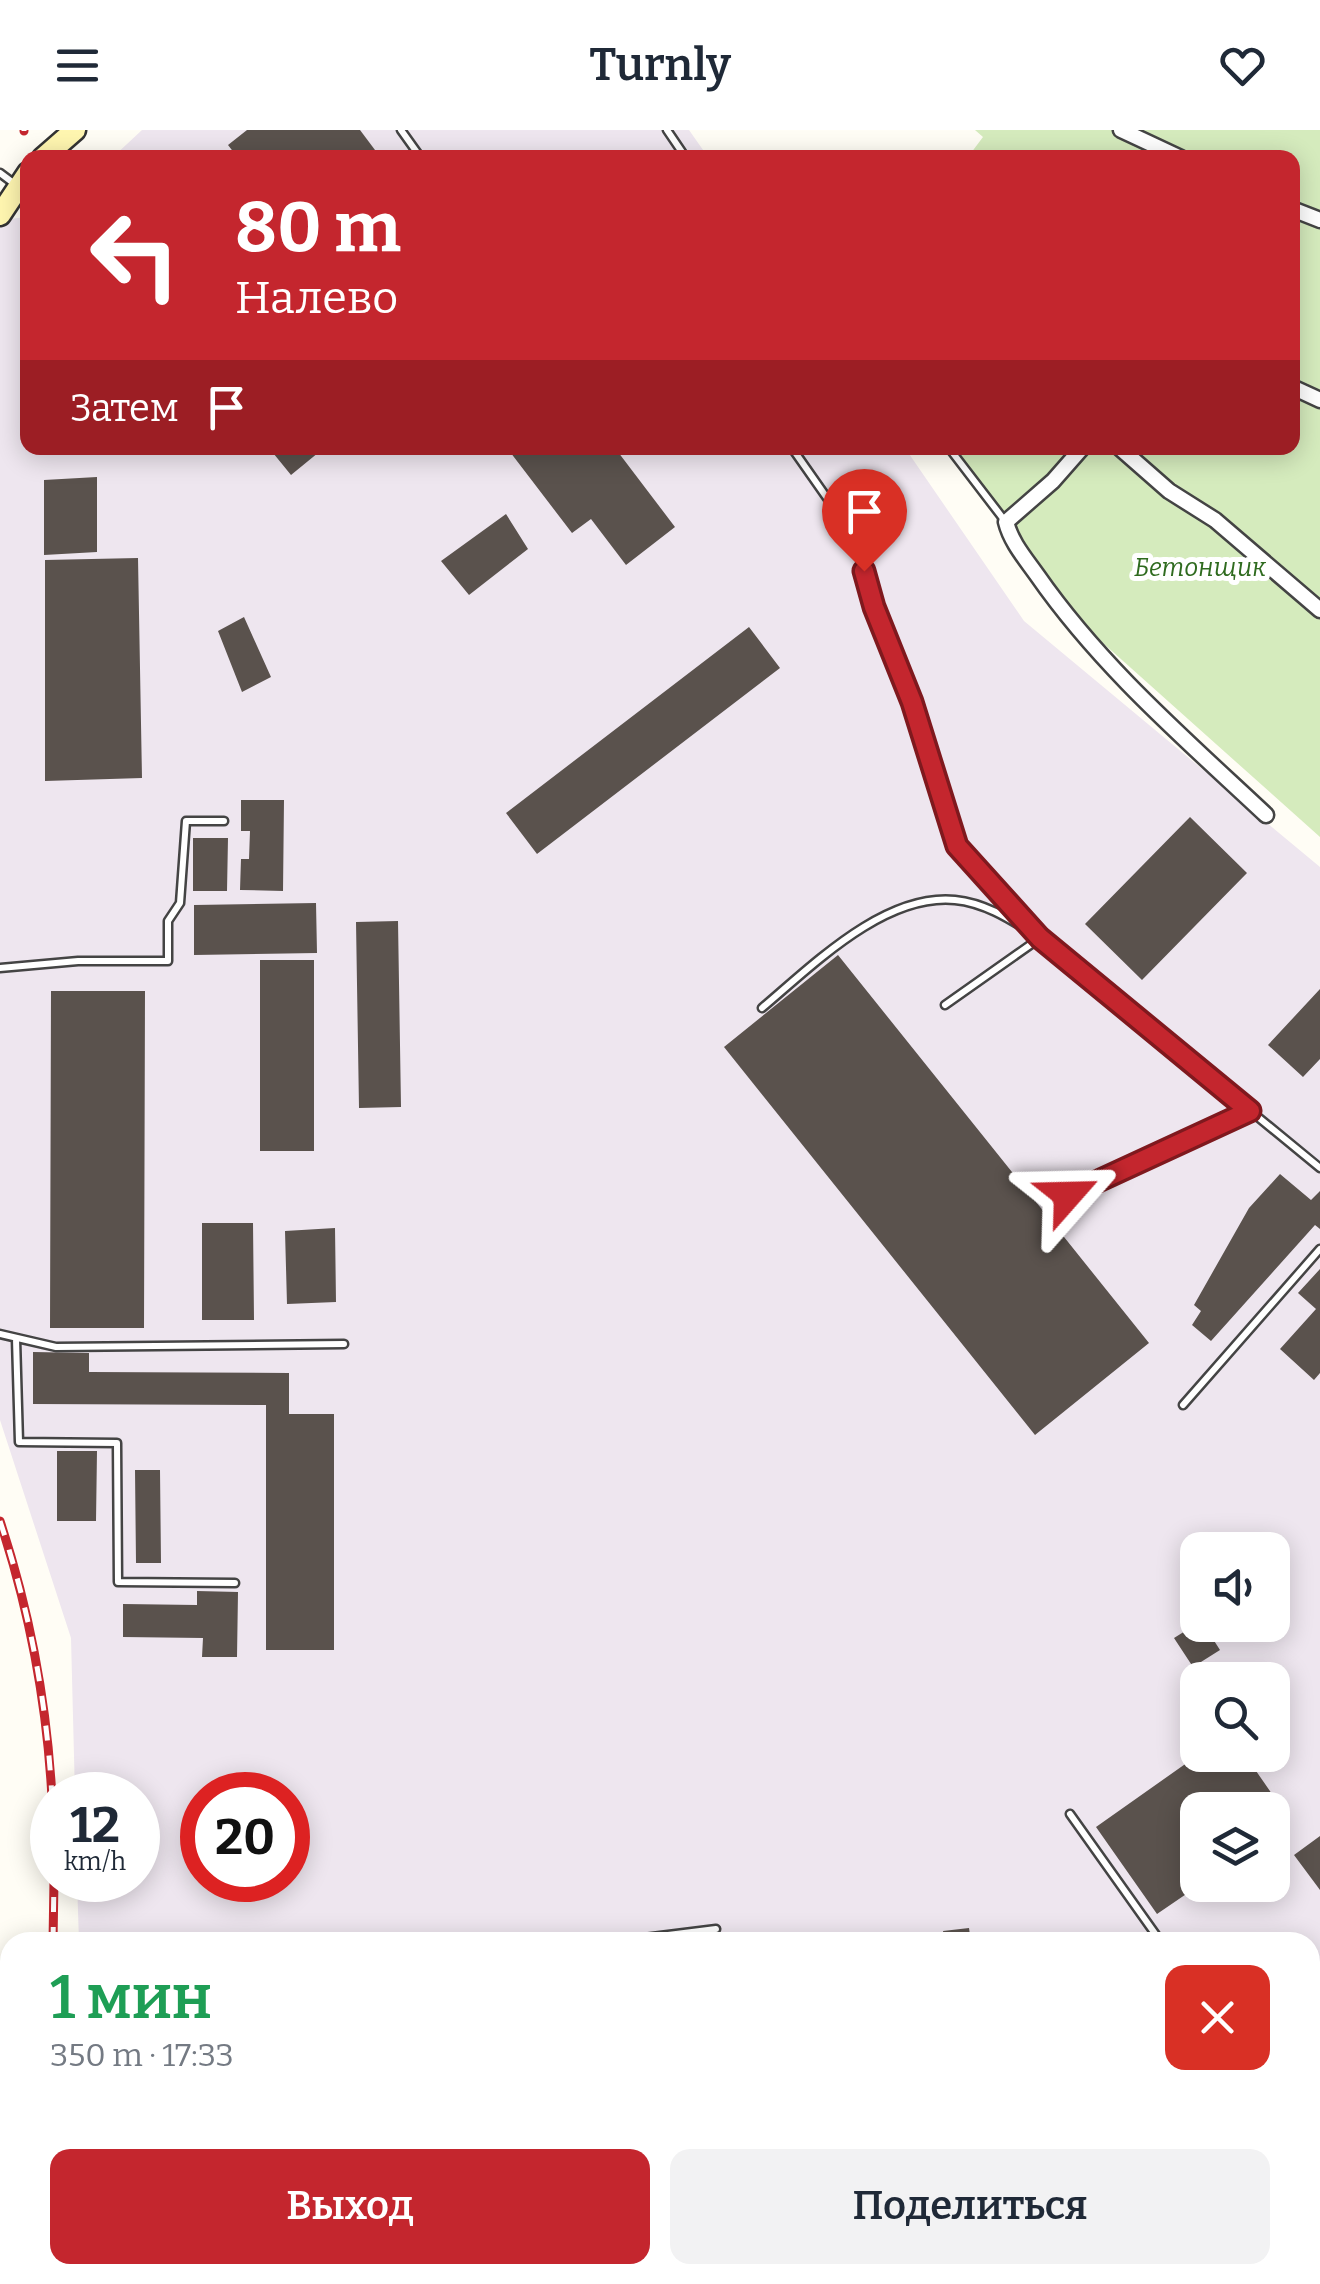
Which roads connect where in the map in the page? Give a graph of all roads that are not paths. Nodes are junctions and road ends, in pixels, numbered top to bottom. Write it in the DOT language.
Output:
graph roads {
  1 [pos="76,130"];
  2 [pos="1121,130"];
  3 [pos="52,150"];
  4 [pos="1164,150"];
  5 [pos="15,177"];
  6 [pos="0,215"];
  7 [pos="797,455"];
  8 [pos="954,455"];
  9 [pos="1076,455"];
  10 [pos="1128,455"];
  11 [pos="1006,522"];
  12 [pos="1320,610"];
  13 [pos="1266,815"];
  14 [pos="224,822"];
  15 [pos="1040,938"];
  16 [pos="0,968"];
  17 [pos="946,1004"];
  18 [pos="762,1008"];
  19 [pos="1250,1111"];
  20 [pos="1320,1168"];
  21 [pos="1068,1195"];
  22 [pos="1320,1250"];
  23 [pos="0,1334"];
  24 [pos="16,1339"];
  25 [pos="344,1344"];
  26 [pos="1183,1405"];
  27 [pos="236,1582"];
  28 [pos="1070,1814"];
  29 [pos="716,1929"];
  30 [pos="692,1932"];
  31 [pos="1155,1932"];
  1 -- 3 [label="street"];
  2 -- 4 [label="street"];
  5 -- 6 [label="street"];
  7 -- 15 [label="lane"];
  8 -- 11 [label="lane"];
  9 -- 11 [label="street"];
  10 -- 12 [label="street"];
  11 -- 13 [label="street"];
  14 -- 16 [label="lane"];
  15 -- 17 [label="lane"];
  15 -- 18 [label="lane"];
  15 -- 19 [label="lane"];
  19 -- 20 [label="lane"];
  19 -- 21 [label="lane"];
  22 -- 26 [label="lane"];
  23 -- 24 [label="lane"];
  24 -- 25 [label="lane"];
  24 -- 27 [label="lane"];
  28 -- 31 [label="lane"];
  29 -- 30 [label="lane"];
}
